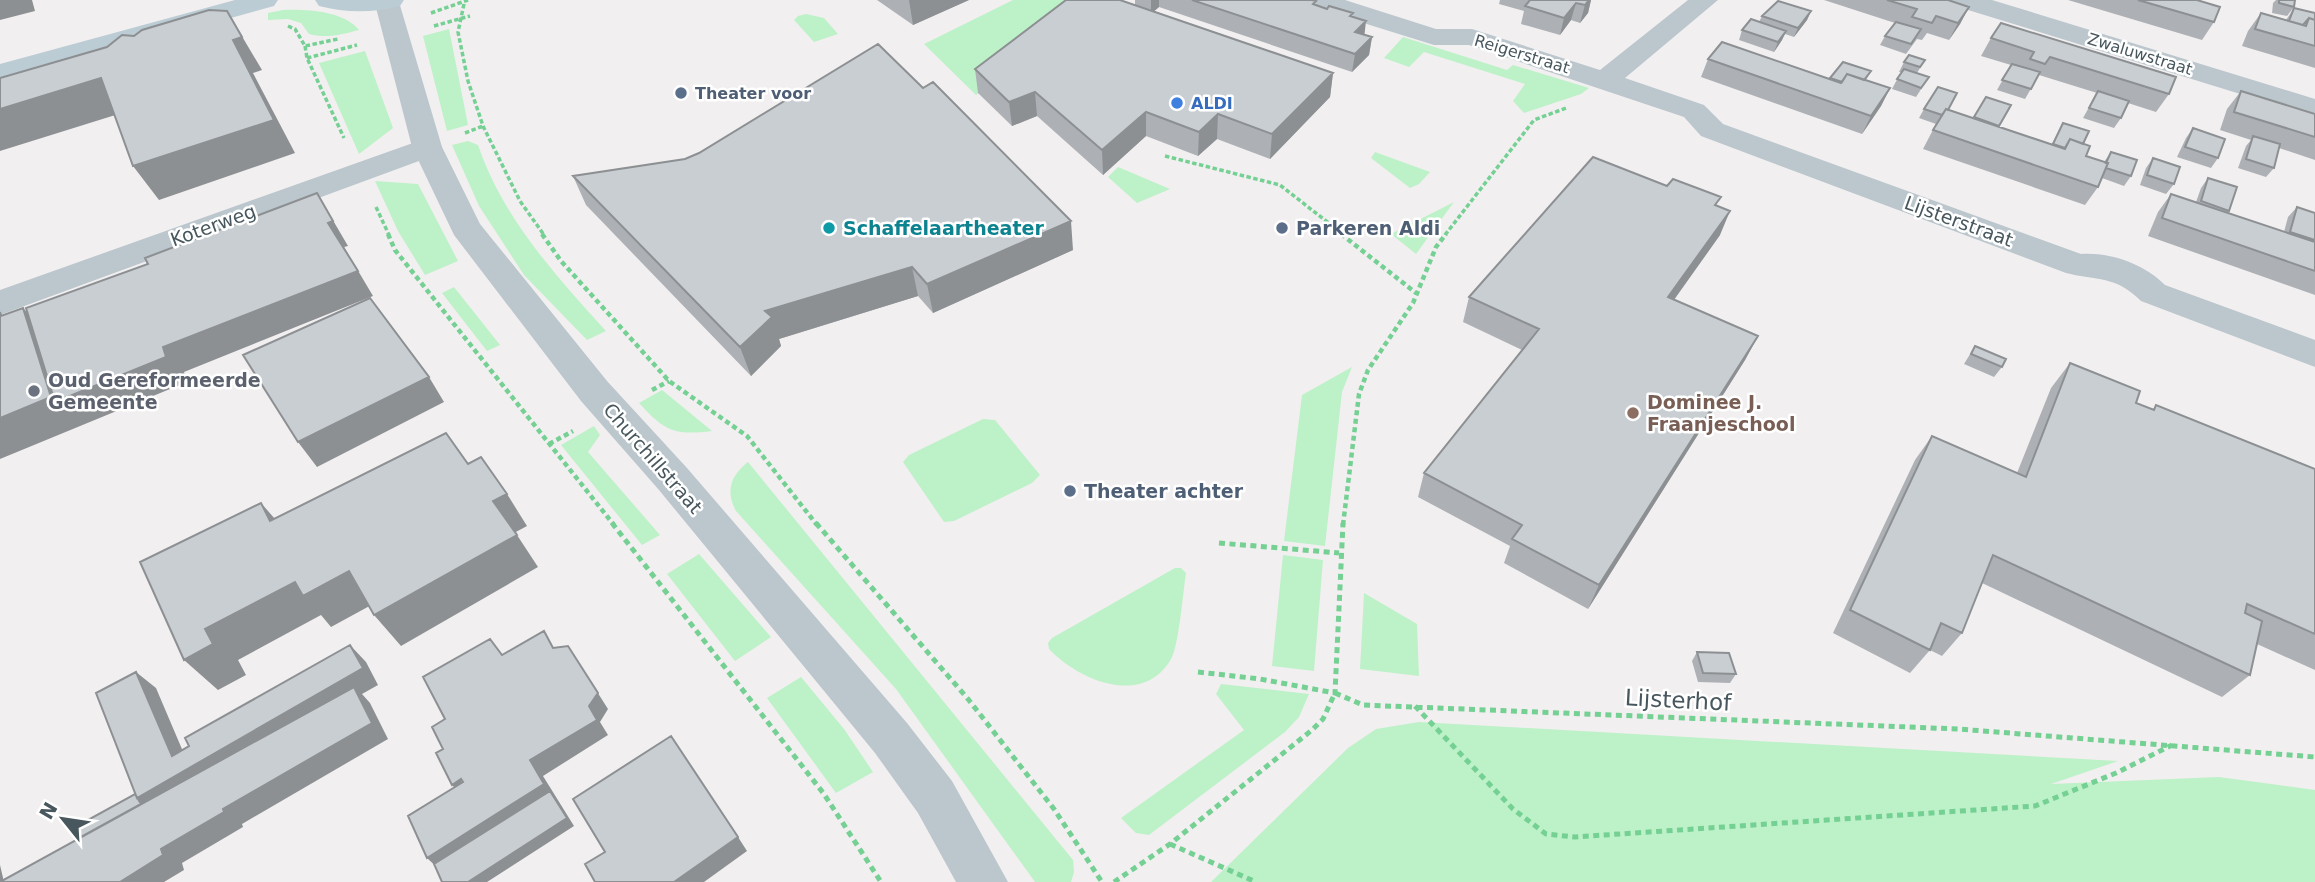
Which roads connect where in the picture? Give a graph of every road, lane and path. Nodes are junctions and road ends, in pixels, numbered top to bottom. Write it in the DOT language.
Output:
graph roads {
  1 [pos="265,0"];
  2 [pos="328,0"];
  3 [pos="1318,0"];
  4 [pos="1704,0"];
  5 [pos="1964,0"];
  6 [pos="388,1"];
  7 [pos="464,4"];
  8 [pos="305,46"];
  9 [pos="0,73"];
  10 [pos="1605,80"];
  11 [pos="2315,108"];
  12 [pos="427,147"];
  13 [pos="1165,156"];
  14 [pos="360,171"];
  15 [pos="1416,293"];
  16 [pos="0,303"];
  17 [pos="2315,354"];
  18 [pos="1219,543"];
  19 [pos="1339,553"];
  20 [pos="1198,673"];
  21 [pos="1335,692"];
  22 [pos="1414,706"];
  23 [pos="2174,744"];
  24 [pos="2315,757"];
  25 [pos="1170,844"];
  26 [pos="881,882"];
  27 [pos="983,882"];
  28 [pos="1102,882"];
  29 [pos="1114,882"];
  30 [pos="1256,882"];
  1 -- 9 [label="main road"];
  2 -- 6 [label="main road"];
  3 -- 10 [label="street, Reigerstraat"];
  4 -- 10 [label="street"];
  5 -- 11 [label="street, Zwaluwstraat"];
  6 -- 12 [label="street, Churchillstraat"];
  7 -- 28 [label="path"];
  8 -- 14 [label="path"];
  10 -- 15 [label="path"];
  10 -- 17 [label="street, Lijsterstraat"];
  12 -- 14 [label="street, Koterweg"];
  12 -- 27 [label="street, Churchillstraat"];
  13 -- 15 [label="path"];
  14 -- 16 [label="street, Koterweg"];
  14 -- 26 [label="path"];
  15 -- 19 [label="path"];
  18 -- 19 [label="path"];
  19 -- 21 [label="path"];
  20 -- 21 [label="path, Lijsterhof"];
  21 -- 22 [label="path, Lijsterhof"];
  21 -- 25 [label="path"];
  22 -- 23 [label="path, Lijsterhof"];
  22 -- 23 [label="path"];
  23 -- 24 [label="path, Lijsterhof"];
  25 -- 29 [label="path"];
  25 -- 30 [label="path"];
}
